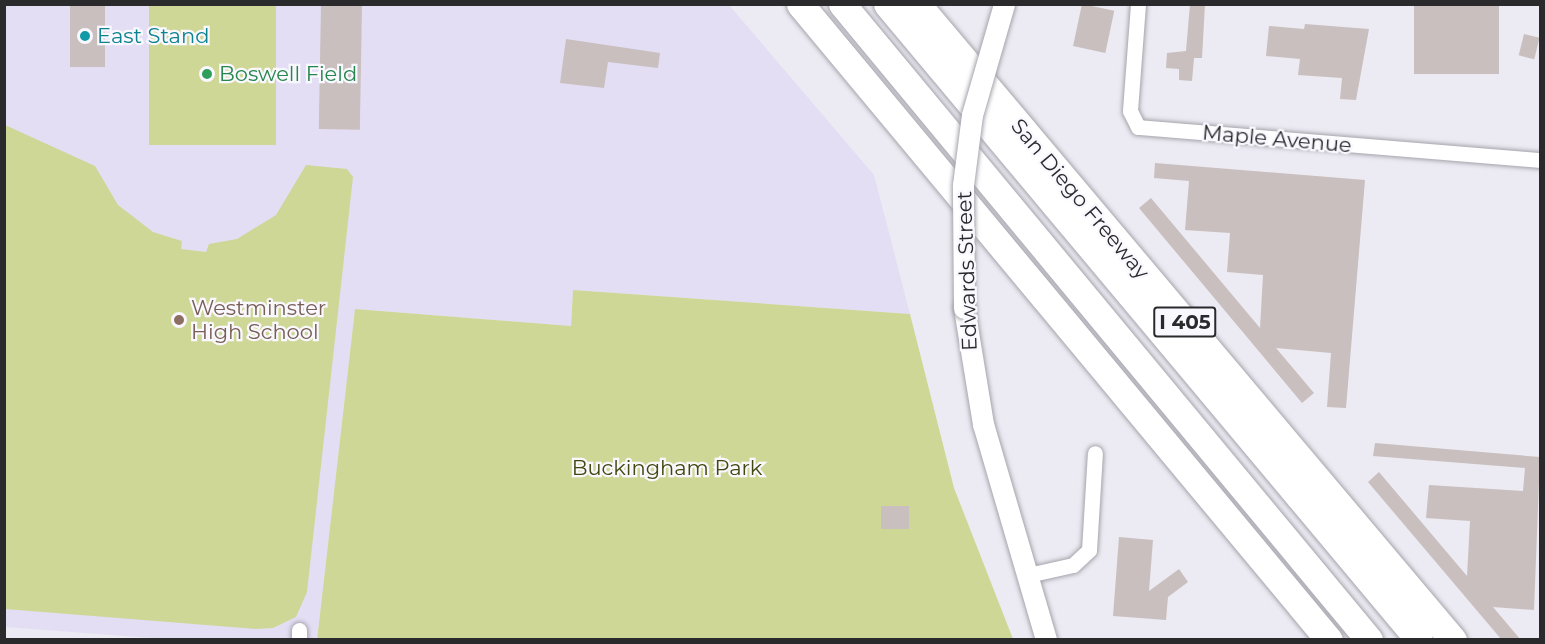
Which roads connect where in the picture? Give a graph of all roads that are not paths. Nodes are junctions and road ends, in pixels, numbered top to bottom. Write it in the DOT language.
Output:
graph roads {
  1 [pos="800,4"];
  2 [pos="842,4"];
  3 [pos="887,4"];
  4 [pos="917,4"];
  5 [pos="1004,4"];
  6 [pos="1138,4"];
  7 [pos="1540,160"];
  8 [pos="1095,453"];
  9 [pos="1028,575"];
  10 [pos="1046,639"];
  11 [pos="1329,639"];
  12 [pos="1369,639"];
  13 [pos="1419,639"];
  14 [pos="1453,639"];
  1 -- 11 [label="highway"];
  2 -- 12 [label="highway"];
  3 -- 13 [label="highway"];
  4 -- 14 [label="highway, San Diego Freeway / I 405"];
  5 -- 9 [label="street, Edwards Street, bridge"];
  6 -- 7 [label="street, Maple Avenue"];
  8 -- 9 [label="street"];
  9 -- 10 [label="street, Edwards Street"];
}
